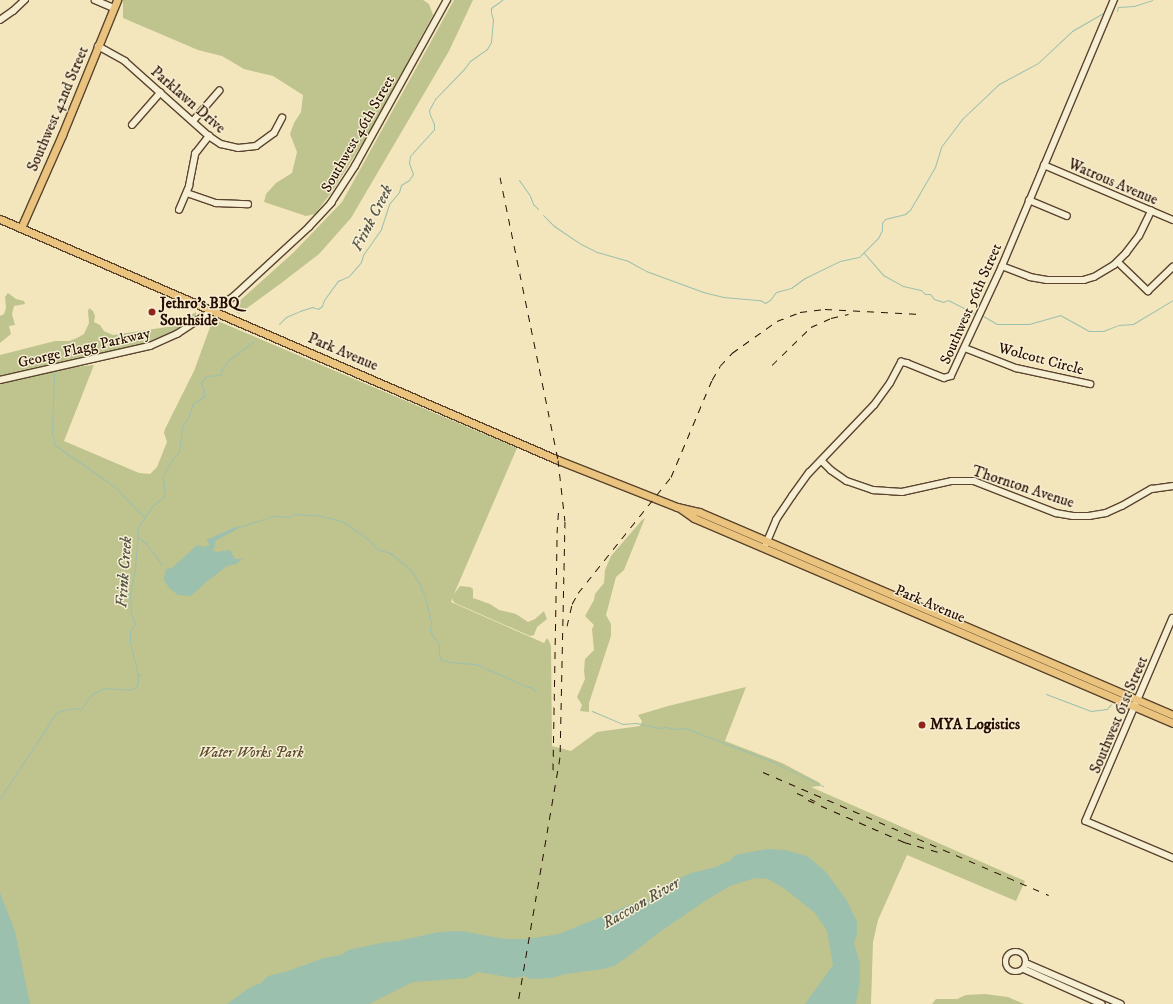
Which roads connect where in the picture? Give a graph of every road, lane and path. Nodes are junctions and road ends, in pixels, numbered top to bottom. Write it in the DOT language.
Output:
graph roads {
  1 [pos="25,0"];
  2 [pos="95,0"];
  3 [pos="117,0"];
  4 [pos="447,0"];
  5 [pos="1114,0"];
  6 [pos="114,8"];
  7 [pos="0,20"];
  8 [pos="98,46"];
  9 [pos="219,91"];
  10 [pos="160,93"];
  11 [pos="282,118"];
  12 [pos="193,121"];
  13 [pos="132,124"];
  14 [pos="209,136"];
  15 [pos="1044,165"];
  16 [pos="187,193"];
  17 [pos="1029,200"];
  18 [pos="248,204"];
  19 [pos="179,210"];
  20 [pos="1151,211"];
  21 [pos="1067,216"];
  22 [pos="0,219"];
  23 [pos="1173,220"];
  24 [pos="22,228"];
  25 [pos="1118,262"];
  26 [pos="1002,266"];
  27 [pos="1173,267"];
  28 [pos="214,311"];
  29 [pos="965,348"];
  30 [pos="0,380"];
  31 [pos="1090,384"];
  32 [pos="822,461"];
  33 [pos="1173,486"];
  34 [pos="766,544"];
  35 [pos="1173,618"];
  36 [pos="1137,703"];
  37 [pos="1173,715"];
  38 [pos="1173,723"];
  39 [pos="1173,858"];
  40 [pos="1102,1004"];
  41 [pos="1121,1004"];
  1 -- 7 [label="street"];
  2 -- 6 [label="street"];
  3 -- 6 [label="main road, Southwest 42nd Street"];
  4 -- 28 [label="street, Southwest 46th Street"];
  5 -- 15 [label="street, Southwest 56th Street"];
  6 -- 8 [label="main road, Southwest 42nd Street"];
  8 -- 10 [label="street, Parklawn Drive"];
  8 -- 24 [label="main road, Southwest 42nd Street"];
  9 -- 12 [label="street"];
  10 -- 12 [label="street, Parklawn Drive"];
  10 -- 13 [label="street"];
  11 -- 14 [label="street, Parklawn Drive"];
  12 -- 14 [label="street, Parklawn Drive"];
  14 -- 16 [label="street"];
  15 -- 17 [label="street, Southwest 56th Street"];
  15 -- 20 [label="street, Watrous Avenue"];
  16 -- 18 [label="street"];
  16 -- 19 [label="street"];
  17 -- 21 [label="street"];
  17 -- 26 [label="street, Southwest 56th Street"];
  20 -- 23 [label="street, Watrous Avenue"];
  20 -- 25 [label="street"];
  22 -- 24 [label="main road, Park Avenue"];
  24 -- 28 [label="main road, Park Avenue"];
  25 -- 26 [label="street"];
  25 -- 27 [label="street"];
  26 -- 29 [label="street, Southwest 56th Street"];
  28 -- 30 [label="street, George Flagg Parkway"];
  28 -- 34 [label="main road, Park Avenue"];
  29 -- 31 [label="street, Wolcott Circle"];
  29 -- 32 [label="street, Southwest 56th Street"];
  32 -- 33 [label="street, Thornton Avenue"];
  32 -- 34 [label="street, Southwest 56th Street"];
  34 -- 36 [label="main road, Park Avenue"];
  35 -- 36 [label="street, Southwest 61st Street"];
  36 -- 37 [label="main road, Park Avenue"];
  36 -- 38 [label="main road, Park Avenue"];
  36 -- 39 [label="street, Southwest 61st Street"];
  40 -- 41 [label="street"];
}
